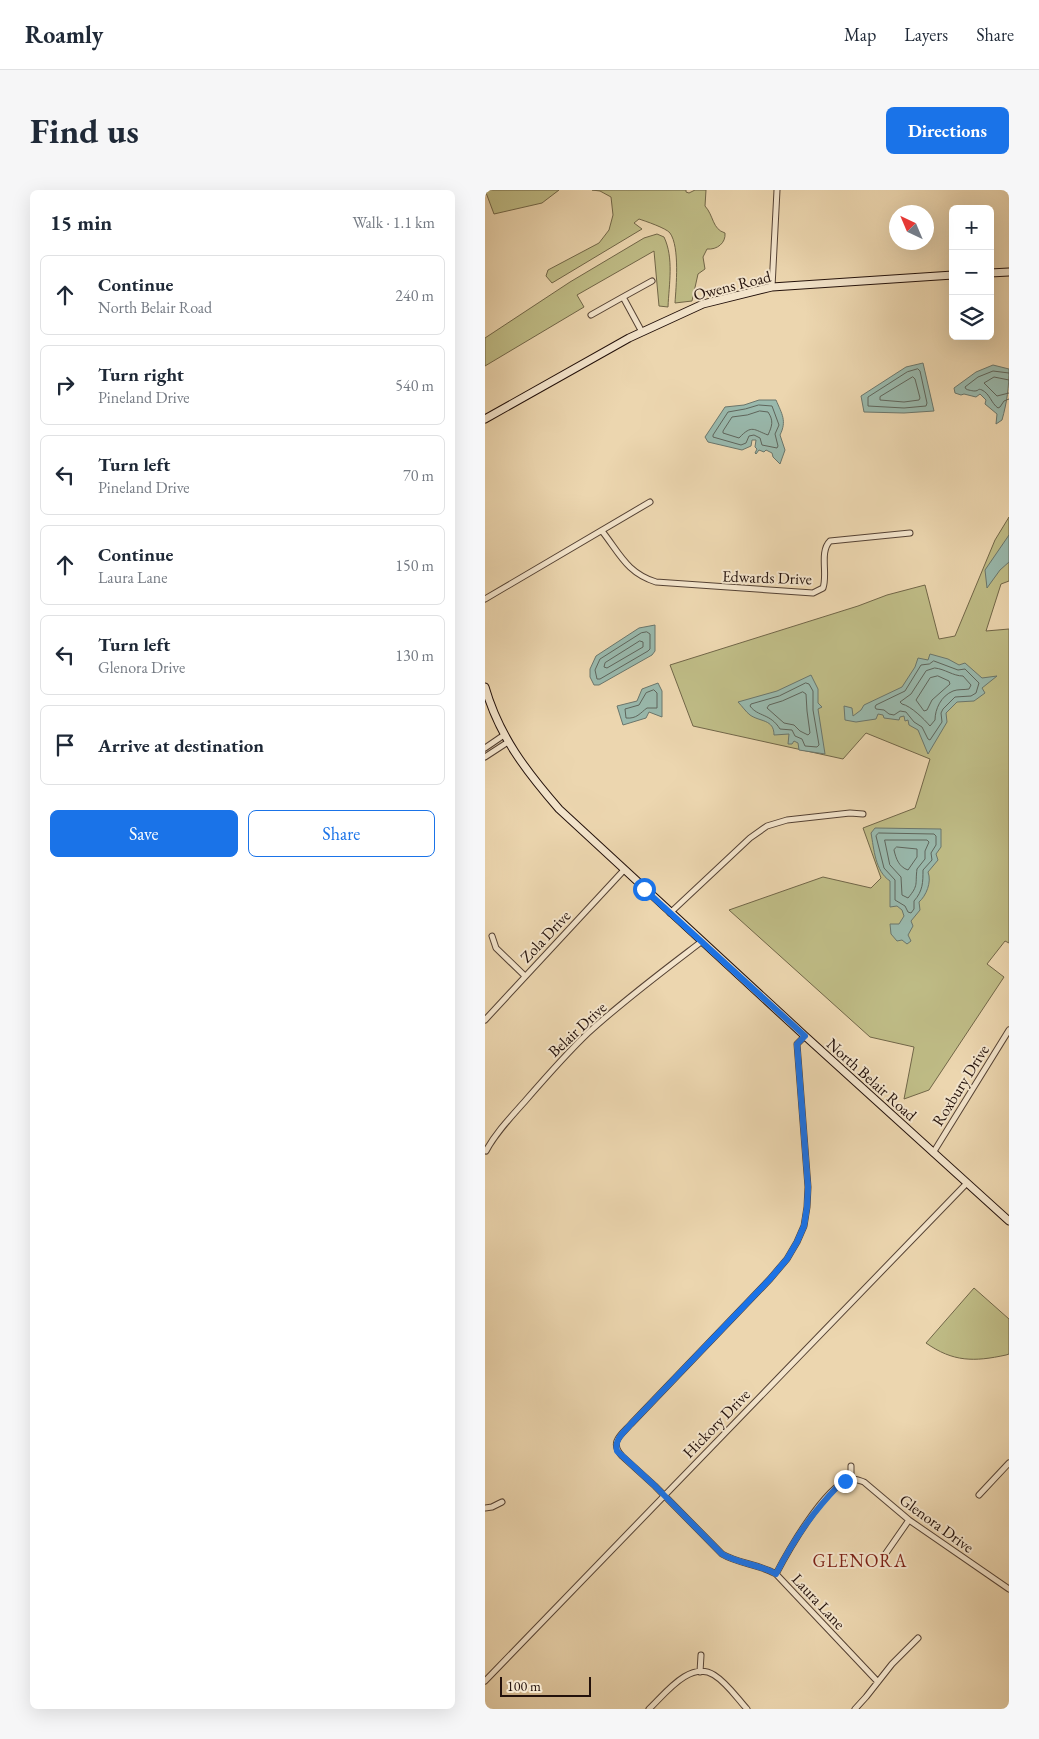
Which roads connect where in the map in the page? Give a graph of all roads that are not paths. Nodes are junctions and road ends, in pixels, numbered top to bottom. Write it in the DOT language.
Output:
graph roads {
  1 [pos="777,190"];
  2 [pos="1009,272"];
  3 [pos="994,273"];
  4 [pos="949,275"];
  5 [pos="652,281"];
  6 [pos="772,287"];
  7 [pos="623,297"];
  8 [pos="591,315"];
  9 [pos="642,332"];
  10 [pos="485,419"];
  11 [pos="650,502"];
  12 [pos="602,531"];
  13 [pos="910,533"];
  14 [pos="485,599"];
  15 [pos="485,687"];
  16 [pos="506,739"];
  17 [pos="485,748"];
  18 [pos="485,757"];
  19 [pos="863,814"];
  20 [pos="624,870"];
  21 [pos="670,913"];
  22 [pos="492,936"];
  23 [pos="701,942"];
  24 [pos="525,976"];
  25 [pos="485,1020"];
  26 [pos="1009,1030"];
  27 [pos="805,1036"];
  28 [pos="486,1151"];
  29 [pos="933,1153"];
  30 [pos="967,1183"];
  31 [pos="1009,1221"];
  32 [pos="1009,1464"];
  33 [pos="851,1466"];
  34 [pos="851,1479"];
  35 [pos="664,1495"];
  36 [pos="979,1495"];
  37 [pos="502,1502"];
  38 [pos="485,1508"];
  39 [pos="909,1520"];
  40 [pos="884,1556"];
  41 [pos="776,1574"];
  42 [pos="1009,1588"];
  43 [pos="918,1638"];
  44 [pos="701,1655"];
  45 [pos="701,1672"];
  46 [pos="485,1682"];
  47 [pos="878,1682"];
  48 [pos="649,1709"];
  49 [pos="747,1709"];
  50 [pos="855,1709"];
  1 -- 6 [label="street"];
  2 -- 3 [label="main road"];
  4 -- 6 [label="main road, Owens Road"];
  5 -- 7 [label="street"];
  6 -- 9 [label="main road, Owens Road"];
  7 -- 8 [label="street"];
  7 -- 9 [label="street"];
  9 -- 10 [label="main road, Owens Road"];
  11 -- 12 [label="street"];
  12 -- 13 [label="street, Edwards Drive"];
  12 -- 14 [label="street"];
  15 -- 16 [label="main road, North Belair Road"];
  16 -- 17 [label="street"];
  16 -- 18 [label="street"];
  16 -- 20 [label="main road, North Belair Road"];
  19 -- 21 [label="street"];
  20 -- 21 [label="main road, North Belair Road"];
  20 -- 24 [label="street, Zola Drive"];
  21 -- 23 [label="main road, North Belair Road"];
  22 -- 24 [label="street"];
  23 -- 27 [label="main road, North Belair Road"];
  23 -- 28 [label="street, Belair Drive"];
  24 -- 25 [label="street, Zola Drive"];
  26 -- 29 [label="street, Roxbury Drive"];
  27 -- 29 [label="main road, North Belair Road"];
  27 -- 35 [label="street, Laura Lane"];
  29 -- 30 [label="main road, North Belair Road"];
  30 -- 31 [label="main road, North Belair Road"];
  30 -- 35 [label="street, Hickory Drive"];
  32 -- 36 [label="street"];
  33 -- 34 [label="street"];
  34 -- 39 [label="street, Glenora Drive"];
  34 -- 41 [label="street"];
  35 -- 41 [label="street, Laura Lane"];
  35 -- 46 [label="street, Hickory Drive"];
  37 -- 38 [label="street"];
  39 -- 40 [label="street"];
  39 -- 42 [label="street, Glenora Drive"];
  41 -- 47 [label="street, Laura Lane"];
  43 -- 47 [label="street"];
  44 -- 45 [label="street"];
  45 -- 48 [label="street"];
  45 -- 49 [label="street"];
  47 -- 50 [label="street"];
}
